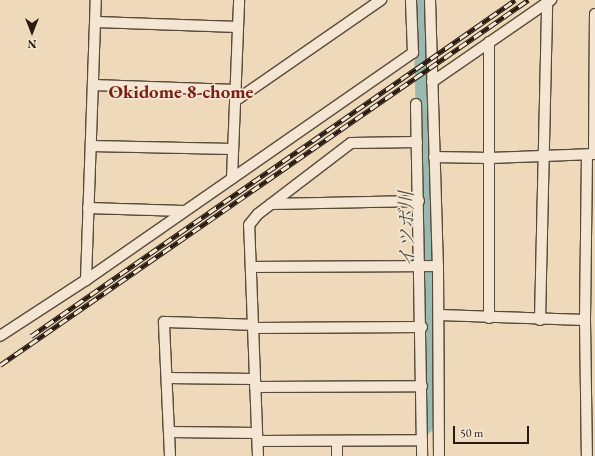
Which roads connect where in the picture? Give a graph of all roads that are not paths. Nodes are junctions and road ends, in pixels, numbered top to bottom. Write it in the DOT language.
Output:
graph roads {
  1 [pos="96,0"];
  2 [pos="239,0"];
  3 [pos="381,0"];
  4 [pos="411,0"];
  5 [pos="430,0"];
  6 [pos="549,1"];
  7 [pos="595,14"];
  8 [pos="96,22"];
  9 [pos="238,28"];
  10 [pos="489,42"];
  11 [pos="595,42"];
  12 [pos="432,82"];
  13 [pos="93,85"];
  14 [pos="236,90"];
  15 [pos="594,96"];
  16 [pos="235,101"];
  17 [pos="416,104"];
  18 [pos="417,142"];
  19 [pos="91,146"];
  20 [pos="233,150"];
  21 [pos="592,154"];
  22 [pos="544,156"];
  23 [pos="434,157"];
  24 [pos="490,158"];
  25 [pos="232,178"];
  26 [pos="419,201"];
  27 [pos="271,204"];
  28 [pos="590,207"];
  29 [pos="88,208"];
  30 [pos="184,211"];
  31 [pos="591,261"];
  32 [pos="429,266"];
  33 [pos="251,267"];
  34 [pos="86,280"];
  35 [pos="590,309"];
  36 [pos="439,315"];
  37 [pos="489,318"];
  38 [pos="540,320"];
  39 [pos="584,320"];
  40 [pos="254,326"];
  41 [pos="422,327"];
  42 [pos="0,336"];
  43 [pos="167,378"];
  44 [pos="255,383"];
  45 [pos="422,386"];
  46 [pos="170,432"];
  47 [pos="257,437"];
  48 [pos="422,440"];
  49 [pos="337,441"];
  50 [pos="170,456"];
  51 [pos="258,456"];
  52 [pos="337,456"];
  53 [pos="422,456"];
  54 [pos="439,456"];
  55 [pos="587,456"];
  1 -- 8 [label="street"];
  2 -- 9 [label="street"];
  3 -- 16 [label="street"];
  4 -- 25 [label="street"];
  5 -- 12 [label="street"];
  6 -- 10 [label="street"];
  6 -- 22 [label="street"];
  7 -- 11 [label="street"];
  8 -- 9 [label="street"];
  8 -- 13 [label="street"];
  9 -- 14 [label="street"];
  10 -- 12 [label="street"];
  10 -- 24 [label="street"];
  11 -- 15 [label="street"];
  12 -- 23 [label="street"];
  13 -- 14 [label="street"];
  13 -- 19 [label="street"];
  14 -- 16 [label="street"];
  15 -- 21 [label="street"];
  16 -- 20 [label="street"];
  17 -- 18 [label="street"];
  18 -- 26 [label="street"];
  18 -- 27 [label="street"];
  19 -- 20 [label="street"];
  19 -- 29 [label="street"];
  20 -- 25 [label="street"];
  21 -- 22 [label="street"];
  21 -- 28 [label="street"];
  22 -- 24 [label="street"];
  22 -- 38 [label="street"];
  23 -- 24 [label="street"];
  23 -- 32 [label="street"];
  24 -- 37 [label="street"];
  25 -- 30 [label="street"];
  26 -- 27 [label="street"];
  26 -- 32 [label="street"];
  27 -- 33 [label="street"];
  28 -- 31 [label="street"];
  29 -- 30 [label="street"];
  29 -- 34 [label="street"];
  30 -- 34 [label="street"];
  31 -- 35 [label="street"];
  32 -- 33 [label="street"];
  32 -- 36 [label="street"];
  32 -- 41 [label="street"];
  33 -- 40 [label="street"];
  34 -- 42 [label="street"];
  35 -- 39 [label="street"];
  36 -- 37 [label="street"];
  36 -- 54 [label="street"];
  37 -- 38 [label="street"];
  38 -- 39 [label="street"];
  39 -- 55 [label="street"];
  40 -- 41 [label="street"];
  40 -- 43 [label="street"];
  40 -- 44 [label="street"];
  41 -- 45 [label="street"];
  43 -- 44 [label="street"];
  43 -- 46 [label="street"];
  44 -- 45 [label="street"];
  44 -- 47 [label="street"];
  45 -- 48 [label="street"];
  46 -- 47 [label="street"];
  46 -- 50 [label="street"];
  47 -- 49 [label="street"];
  47 -- 51 [label="street"];
  48 -- 49 [label="street"];
  48 -- 53 [label="street"];
  49 -- 52 [label="street"];
}
